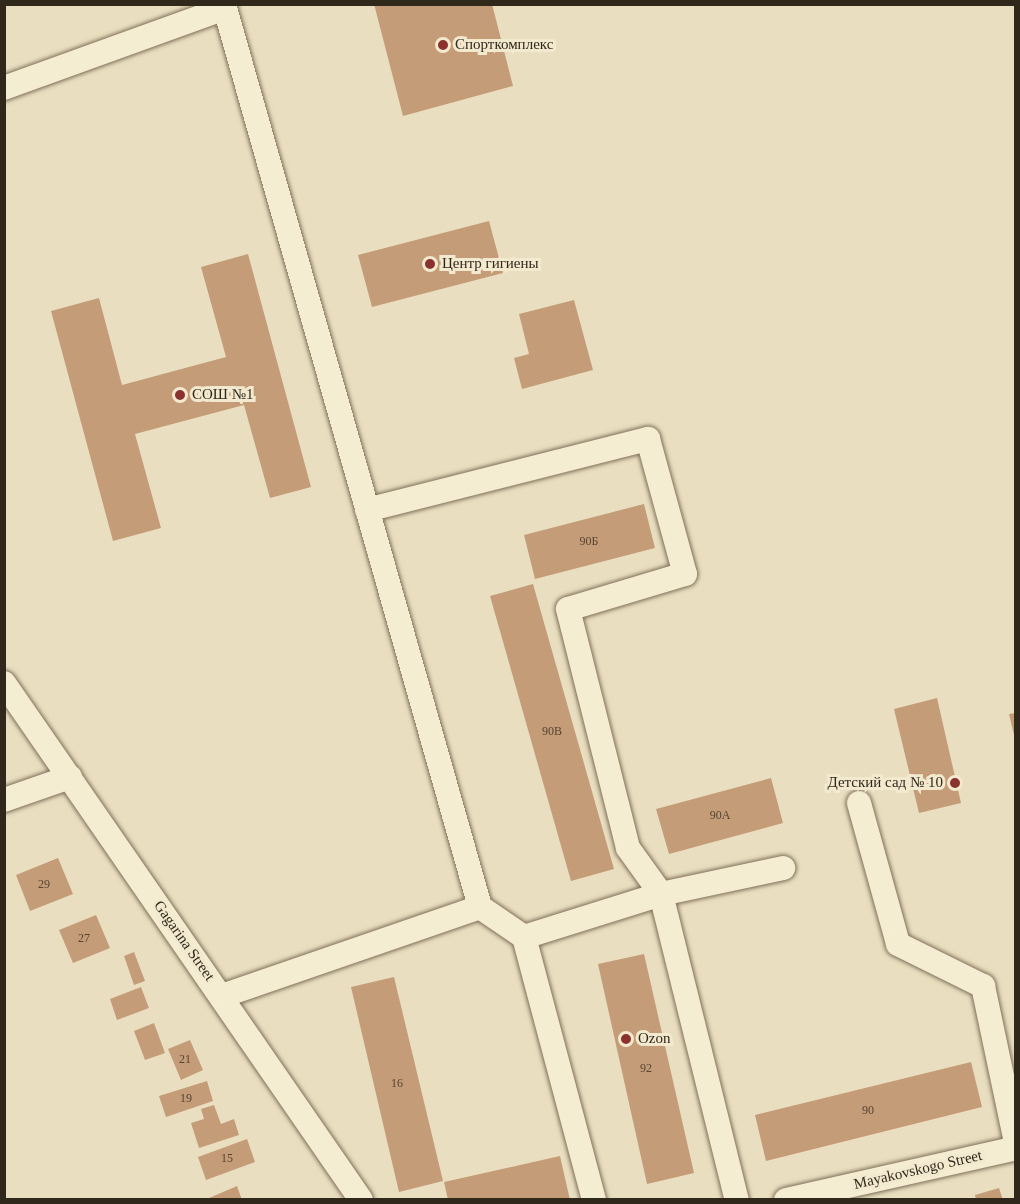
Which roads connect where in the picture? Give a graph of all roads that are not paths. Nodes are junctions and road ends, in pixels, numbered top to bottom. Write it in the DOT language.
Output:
graph roads {
  1 [pos="4,88"];
  2 [pos="367,510"];
  3 [pos="4,683"];
  4 [pos="70,777"];
  5 [pos="4,800"];
  6 [pos="860,803"];
  7 [pos="783,867"];
  8 [pos="661,894"];
  9 [pos="480,907"];
  10 [pos="524,936"];
  11 [pos="222,996"];
  12 [pos="1016,1143"];
  13 [pos="1016,1148"];
  14 [pos="361,1200"];
  15 [pos="594,1200"];
  16 [pos="736,1200"];
  17 [pos="786,1200"];
  1 -- 2 [label="street"];
  2 -- 8 [label="street"];
  2 -- 9 [label="street"];
  3 -- 4 [label="street, Gagarina Street"];
  4 -- 5 [label="street"];
  4 -- 11 [label="street, Gagarina Street"];
  6 -- 12 [label="street"];
  7 -- 8 [label="street"];
  8 -- 10 [label="street"];
  8 -- 16 [label="street"];
  9 -- 10 [label="street"];
  9 -- 11 [label="street"];
  10 -- 15 [label="street"];
  11 -- 14 [label="street, Gagarina Street"];
  13 -- 17 [label="street, Mayakovskogo Street"];
}
